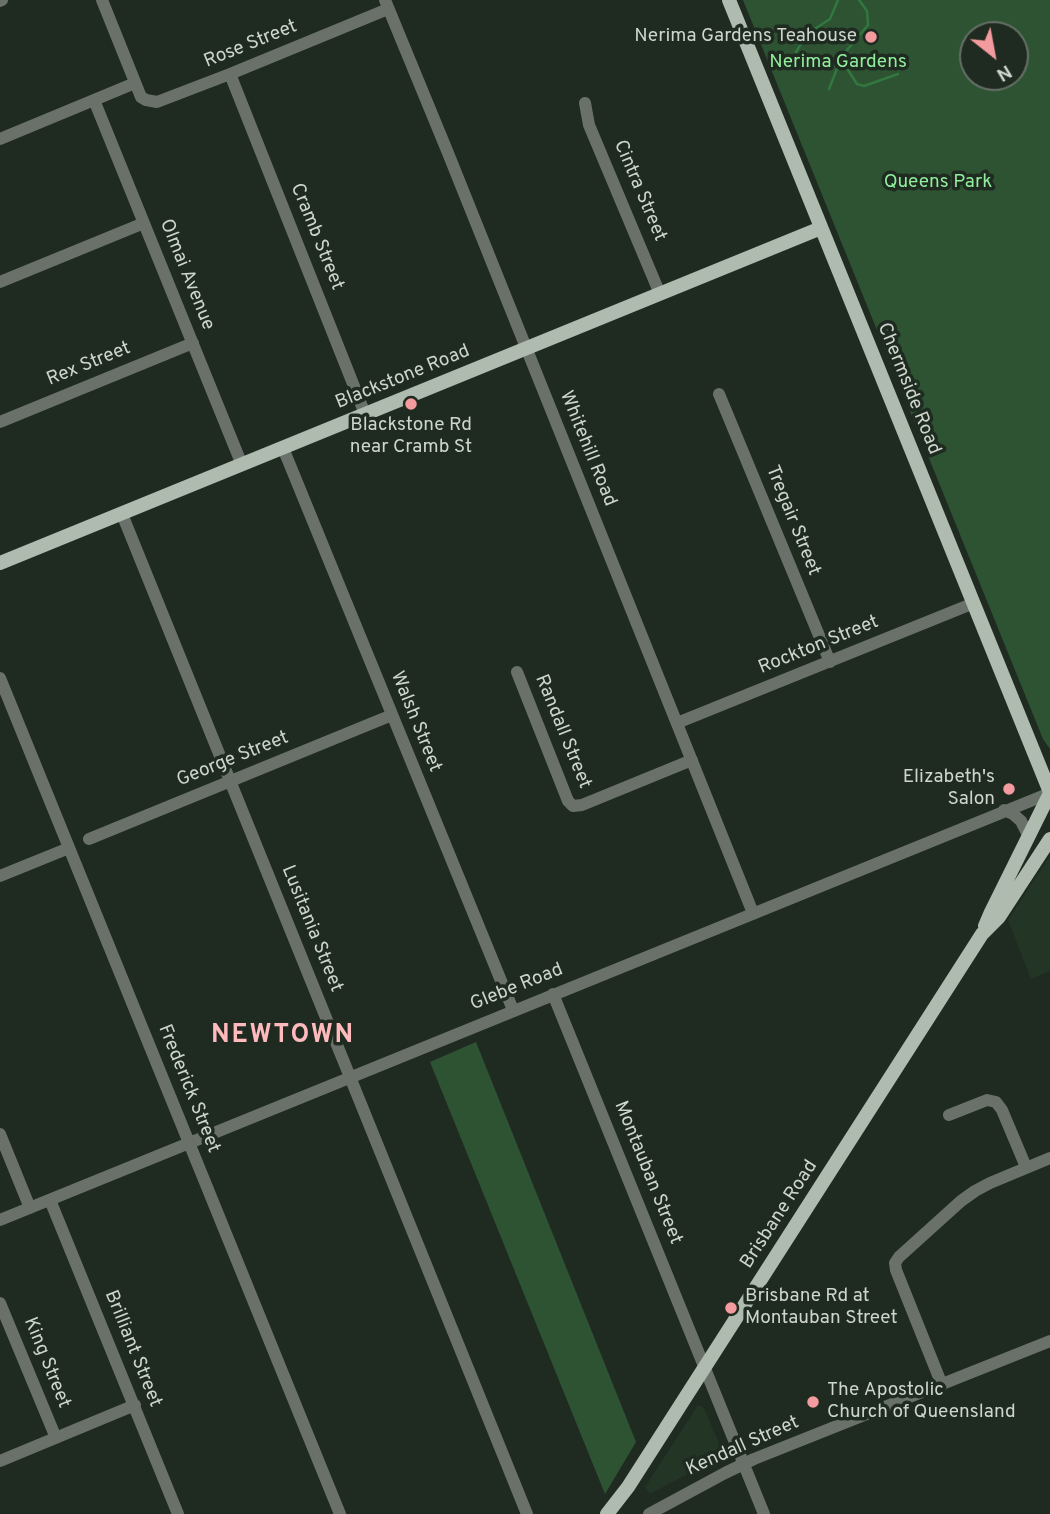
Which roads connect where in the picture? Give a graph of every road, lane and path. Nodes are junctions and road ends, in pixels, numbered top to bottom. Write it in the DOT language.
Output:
graph roads {
  1 [pos="102,0"];
  2 [pos="729,0"];
  3 [pos="387,4"];
  4 [pos="230,75"];
  5 [pos="135,83"];
  6 [pos="94,100"];
  7 [pos="584,103"];
  8 [pos="0,139"];
  9 [pos="144,223"];
  10 [pos="821,228"];
  11 [pos="0,282"];
  12 [pos="660,294"];
  13 [pos="193,343"];
  14 [pos="526,349"];
  15 [pos="719,394"];
  16 [pos="365,414"];
  17 [pos="0,422"];
  18 [pos="283,448"];
  19 [pos="242,465"];
  20 [pos="122,514"];
  21 [pos="0,563"];
  22 [pos="974,603"];
  23 [pos="830,662"];
  24 [pos="517,672"];
  25 [pos="0,678"];
  26 [pos="392,715"];
  27 [pos="677,723"];
  28 [pos="1035,754"];
  29 [pos="692,760"];
  30 [pos="1050,763"];
  31 [pos="230,782"];
  32 [pos="1050,793"];
  33 [pos="1004,810"];
  34 [pos="1029,837"];
  35 [pos="89,839"];
  36 [pos="1050,839"];
  37 [pos="69,848"];
  38 [pos="0,876"];
  39 [pos="753,913"];
  40 [pos="982,934"];
  41 [pos="553,994"];
  42 [pos="513,1010"];
  43 [pos="350,1077"];
  44 [pos="949,1115"];
  45 [pos="0,1134"];
  46 [pos="189,1142"];
  47 [pos="1050,1158"];
  48 [pos="1026,1167"];
  49 [pos="50,1200"];
  50 [pos="30,1208"];
  51 [pos="0,1220"];
  52 [pos="0,1305"];
  53 [pos="1050,1341"];
  54 [pos="705,1367"];
  55 [pos="942,1385"];
  56 [pos="135,1405"];
  57 [pos="55,1438"];
  58 [pos="0,1461"];
  59 [pos="743,1464"];
  60 [pos="178,1514"];
  61 [pos="340,1514"];
  62 [pos="527,1514"];
  63 [pos="607,1514"];
  64 [pos="649,1514"];
  65 [pos="764,1514"];
  1 -- 5 [label="street"];
  2 -- 10 [label="main road, Chermside Road"];
  3 -- 4 [label="street, Rose Street"];
  3 -- 14 [label="street, Whitehill Road"];
  4 -- 5 [label="street, Rose Street"];
  4 -- 16 [label="street, Cramb Street"];
  5 -- 6 [label="street"];
  6 -- 8 [label="street"];
  6 -- 9 [label="street, Olmai Avenue"];
  7 -- 12 [label="street, Cintra Street"];
  9 -- 11 [label="street"];
  9 -- 13 [label="street, Olmai Avenue"];
  10 -- 12 [label="main road, Blackstone Road"];
  10 -- 22 [label="main road, Chermside Road"];
  12 -- 14 [label="main road, Blackstone Road"];
  13 -- 17 [label="street, Rex Street"];
  13 -- 19 [label="street, Olmai Avenue"];
  14 -- 16 [label="main road, Blackstone Road"];
  14 -- 27 [label="street, Whitehill Road"];
  15 -- 23 [label="street, Tregair Street"];
  16 -- 18 [label="main road, Blackstone Road"];
  18 -- 19 [label="main road, Blackstone Road"];
  18 -- 26 [label="street, Walsh Street"];
  19 -- 20 [label="main road, Blackstone Road"];
  20 -- 21 [label="main road, Blackstone Road"];
  20 -- 31 [label="street, Lusitania Street"];
  22 -- 23 [label="street, Rockton Street"];
  22 -- 28 [label="main road, Chermside Road"];
  23 -- 27 [label="street, Rockton Street"];
  24 -- 29 [label="street, Randall Street"];
  25 -- 37 [label="street, Frederick Street"];
  26 -- 31 [label="street, George Street"];
  26 -- 42 [label="street, Walsh Street"];
  27 -- 29 [label="street, Whitehill Road"];
  28 -- 30 [label="main road"];
  28 -- 32 [label="main road, Chermside Road"];
  29 -- 39 [label="street, Whitehill Road"];
  31 -- 35 [label="street, George Street"];
  31 -- 43 [label="street, Lusitania Street"];
  32 -- 33 [label="street, Glebe Road"];
  32 -- 34 [label="main road, Brisbane Road"];
  33 -- 34 [label="street"];
  33 -- 39 [label="street, Glebe Road"];
  34 -- 40 [label="main road, Brisbane Road"];
  36 -- 40 [label="main road, Brisbane Road"];
  37 -- 38 [label="street"];
  37 -- 46 [label="street, Frederick Street"];
  39 -- 41 [label="street, Glebe Road"];
  40 -- 54 [label="main road, Brisbane Road"];
  41 -- 42 [label="street, Glebe Road"];
  41 -- 54 [label="street, Montauban Street"];
  42 -- 43 [label="street, Glebe Road"];
  43 -- 46 [label="street, Glebe Road"];
  43 -- 62 [label="street, Lusitania Street"];
  44 -- 48 [label="street"];
  45 -- 50 [label="street"];
  46 -- 49 [label="street, Glebe Road"];
  46 -- 61 [label="street, Frederick Street"];
  47 -- 48 [label="street"];
  48 -- 55 [label="street"];
  49 -- 50 [label="street, Glebe Road"];
  49 -- 56 [label="street, Brilliant Street"];
  50 -- 51 [label="street, Glebe Road"];
  52 -- 57 [label="street, King Street"];
  53 -- 55 [label="street, Kendall Street"];
  54 -- 59 [label="street, Montauban Street"];
  54 -- 63 [label="main road, Brisbane Road"];
  55 -- 59 [label="street, Kendall Street"];
  56 -- 57 [label="street"];
  56 -- 60 [label="street, Brilliant Street"];
  57 -- 58 [label="street"];
  59 -- 64 [label="street, Kendall Street"];
  59 -- 65 [label="street, Montauban Street"];
}
